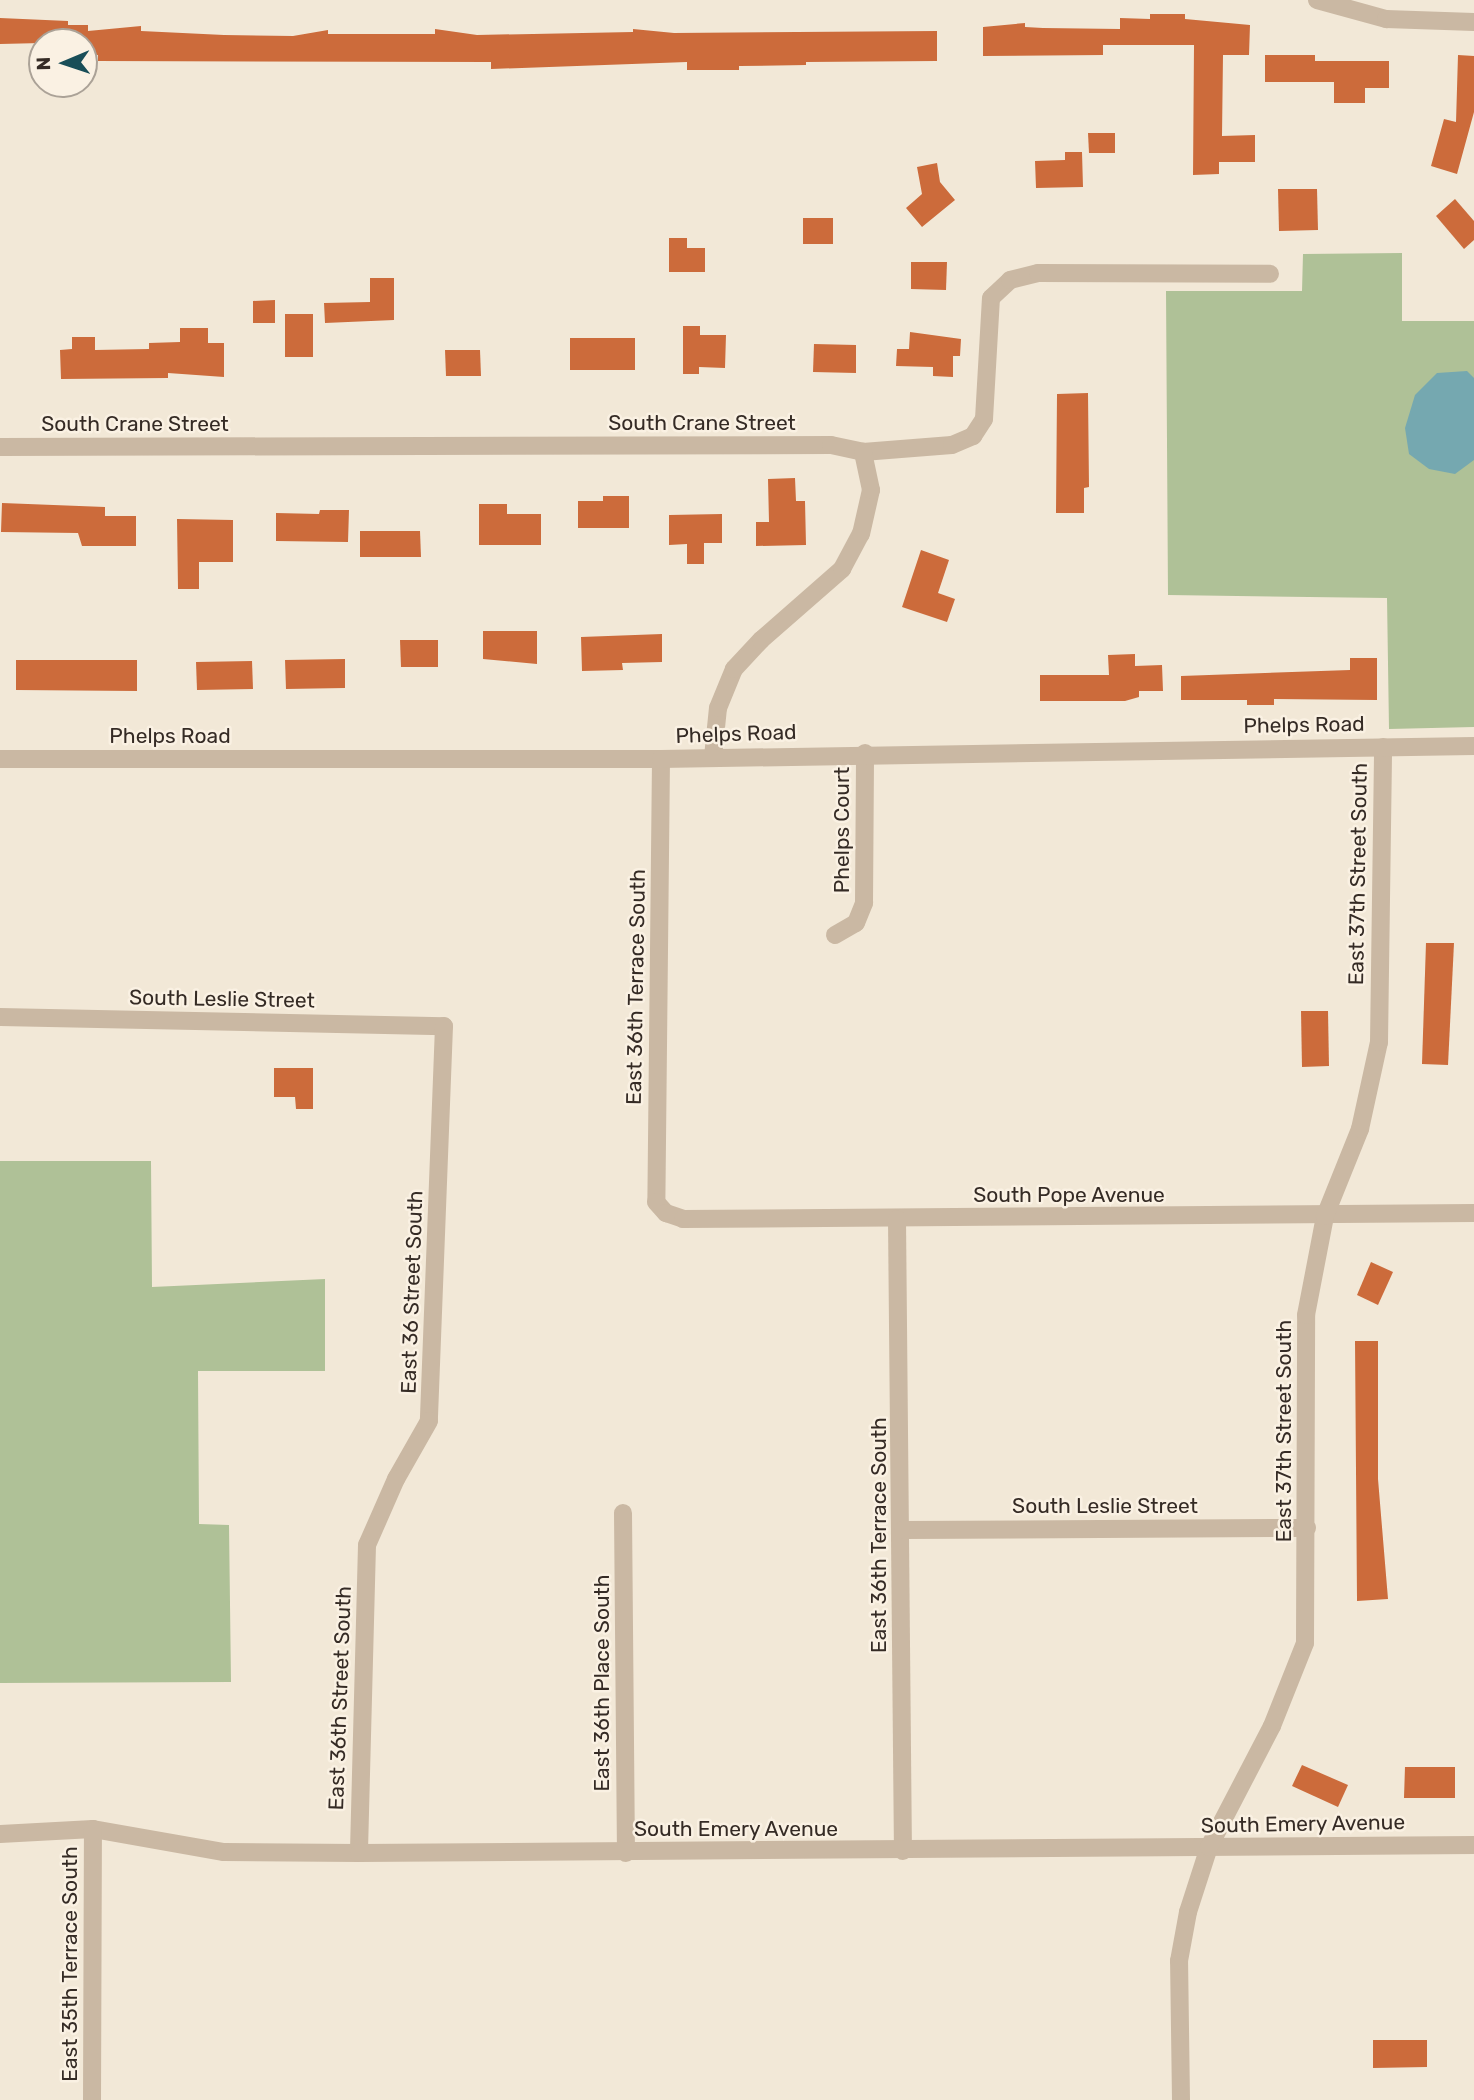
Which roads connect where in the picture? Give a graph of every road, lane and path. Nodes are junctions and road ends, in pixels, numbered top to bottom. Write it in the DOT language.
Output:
graph roads {
  1 [pos="1317,0"];
  2 [pos="1474,22"];
  3 [pos="1270,274"];
  4 [pos="0,447"];
  5 [pos="863,452"];
  6 [pos="1474,746"];
  7 [pos="1382,747"];
  8 [pos="865,753"];
  9 [pos="713,757"];
  10 [pos="0,759"];
  11 [pos="661,759"];
  12 [pos="835,934"];
  13 [pos="0,1017"];
  14 [pos="444,1026"];
  15 [pos="666,1213"];
  16 [pos="1474,1213"];
  17 [pos="1325,1216"];
  18 [pos="897,1219"];
  19 [pos="623,1513"];
  20 [pos="1307,1528"];
  21 [pos="903,1530"];
  22 [pos="367,1545"];
  23 [pos="93,1829"];
  24 [pos="0,1834"];
  25 [pos="1474,1845"];
  26 [pos="1209,1847"];
  27 [pos="903,1851"];
  28 [pos="359,1853"];
  29 [pos="626,1853"];
  30 [pos="92,2100"];
  31 [pos="1181,2100"];
  1 -- 2 [label="street"];
  3 -- 5 [label="street, South Crane Street"];
  4 -- 5 [label="street, South Crane Street"];
  5 -- 9 [label="street"];
  6 -- 7 [label="street, Phelps Road"];
  7 -- 8 [label="street, Phelps Road"];
  7 -- 17 [label="street, East 37th Street South"];
  8 -- 9 [label="street, Phelps Road"];
  8 -- 12 [label="street, Phelps Court"];
  9 -- 11 [label="street, Phelps Road"];
  10 -- 11 [label="street, Phelps Road"];
  11 -- 15 [label="street, East 36th Terrace South"];
  13 -- 14 [label="street, South Leslie Street"];
  14 -- 22 [label="street, East 36 Street South"];
  15 -- 18 [label="street, South Pope Avenue"];
  16 -- 17 [label="street, South Pope Avenue"];
  17 -- 18 [label="street, South Pope Avenue"];
  17 -- 20 [label="street, East 37th Street South"];
  18 -- 21 [label="street, East 36th Terrace South"];
  19 -- 29 [label="street, East 36th Place South"];
  20 -- 21 [label="street, South Leslie Street"];
  20 -- 26 [label="street, East 37th Street South"];
  21 -- 27 [label="street, East 36th Terrace South"];
  22 -- 28 [label="street, East 36th Street South"];
  23 -- 24 [label="street, South Emery Avenue"];
  23 -- 28 [label="street, South Emery Avenue"];
  23 -- 30 [label="street, East 35th Terrace South"];
  25 -- 26 [label="street, South Emery Avenue"];
  26 -- 27 [label="street, South Emery Avenue"];
  26 -- 31 [label="street, East 37th Street South"];
  27 -- 29 [label="street, South Emery Avenue"];
  28 -- 29 [label="street, South Emery Avenue"];
}
